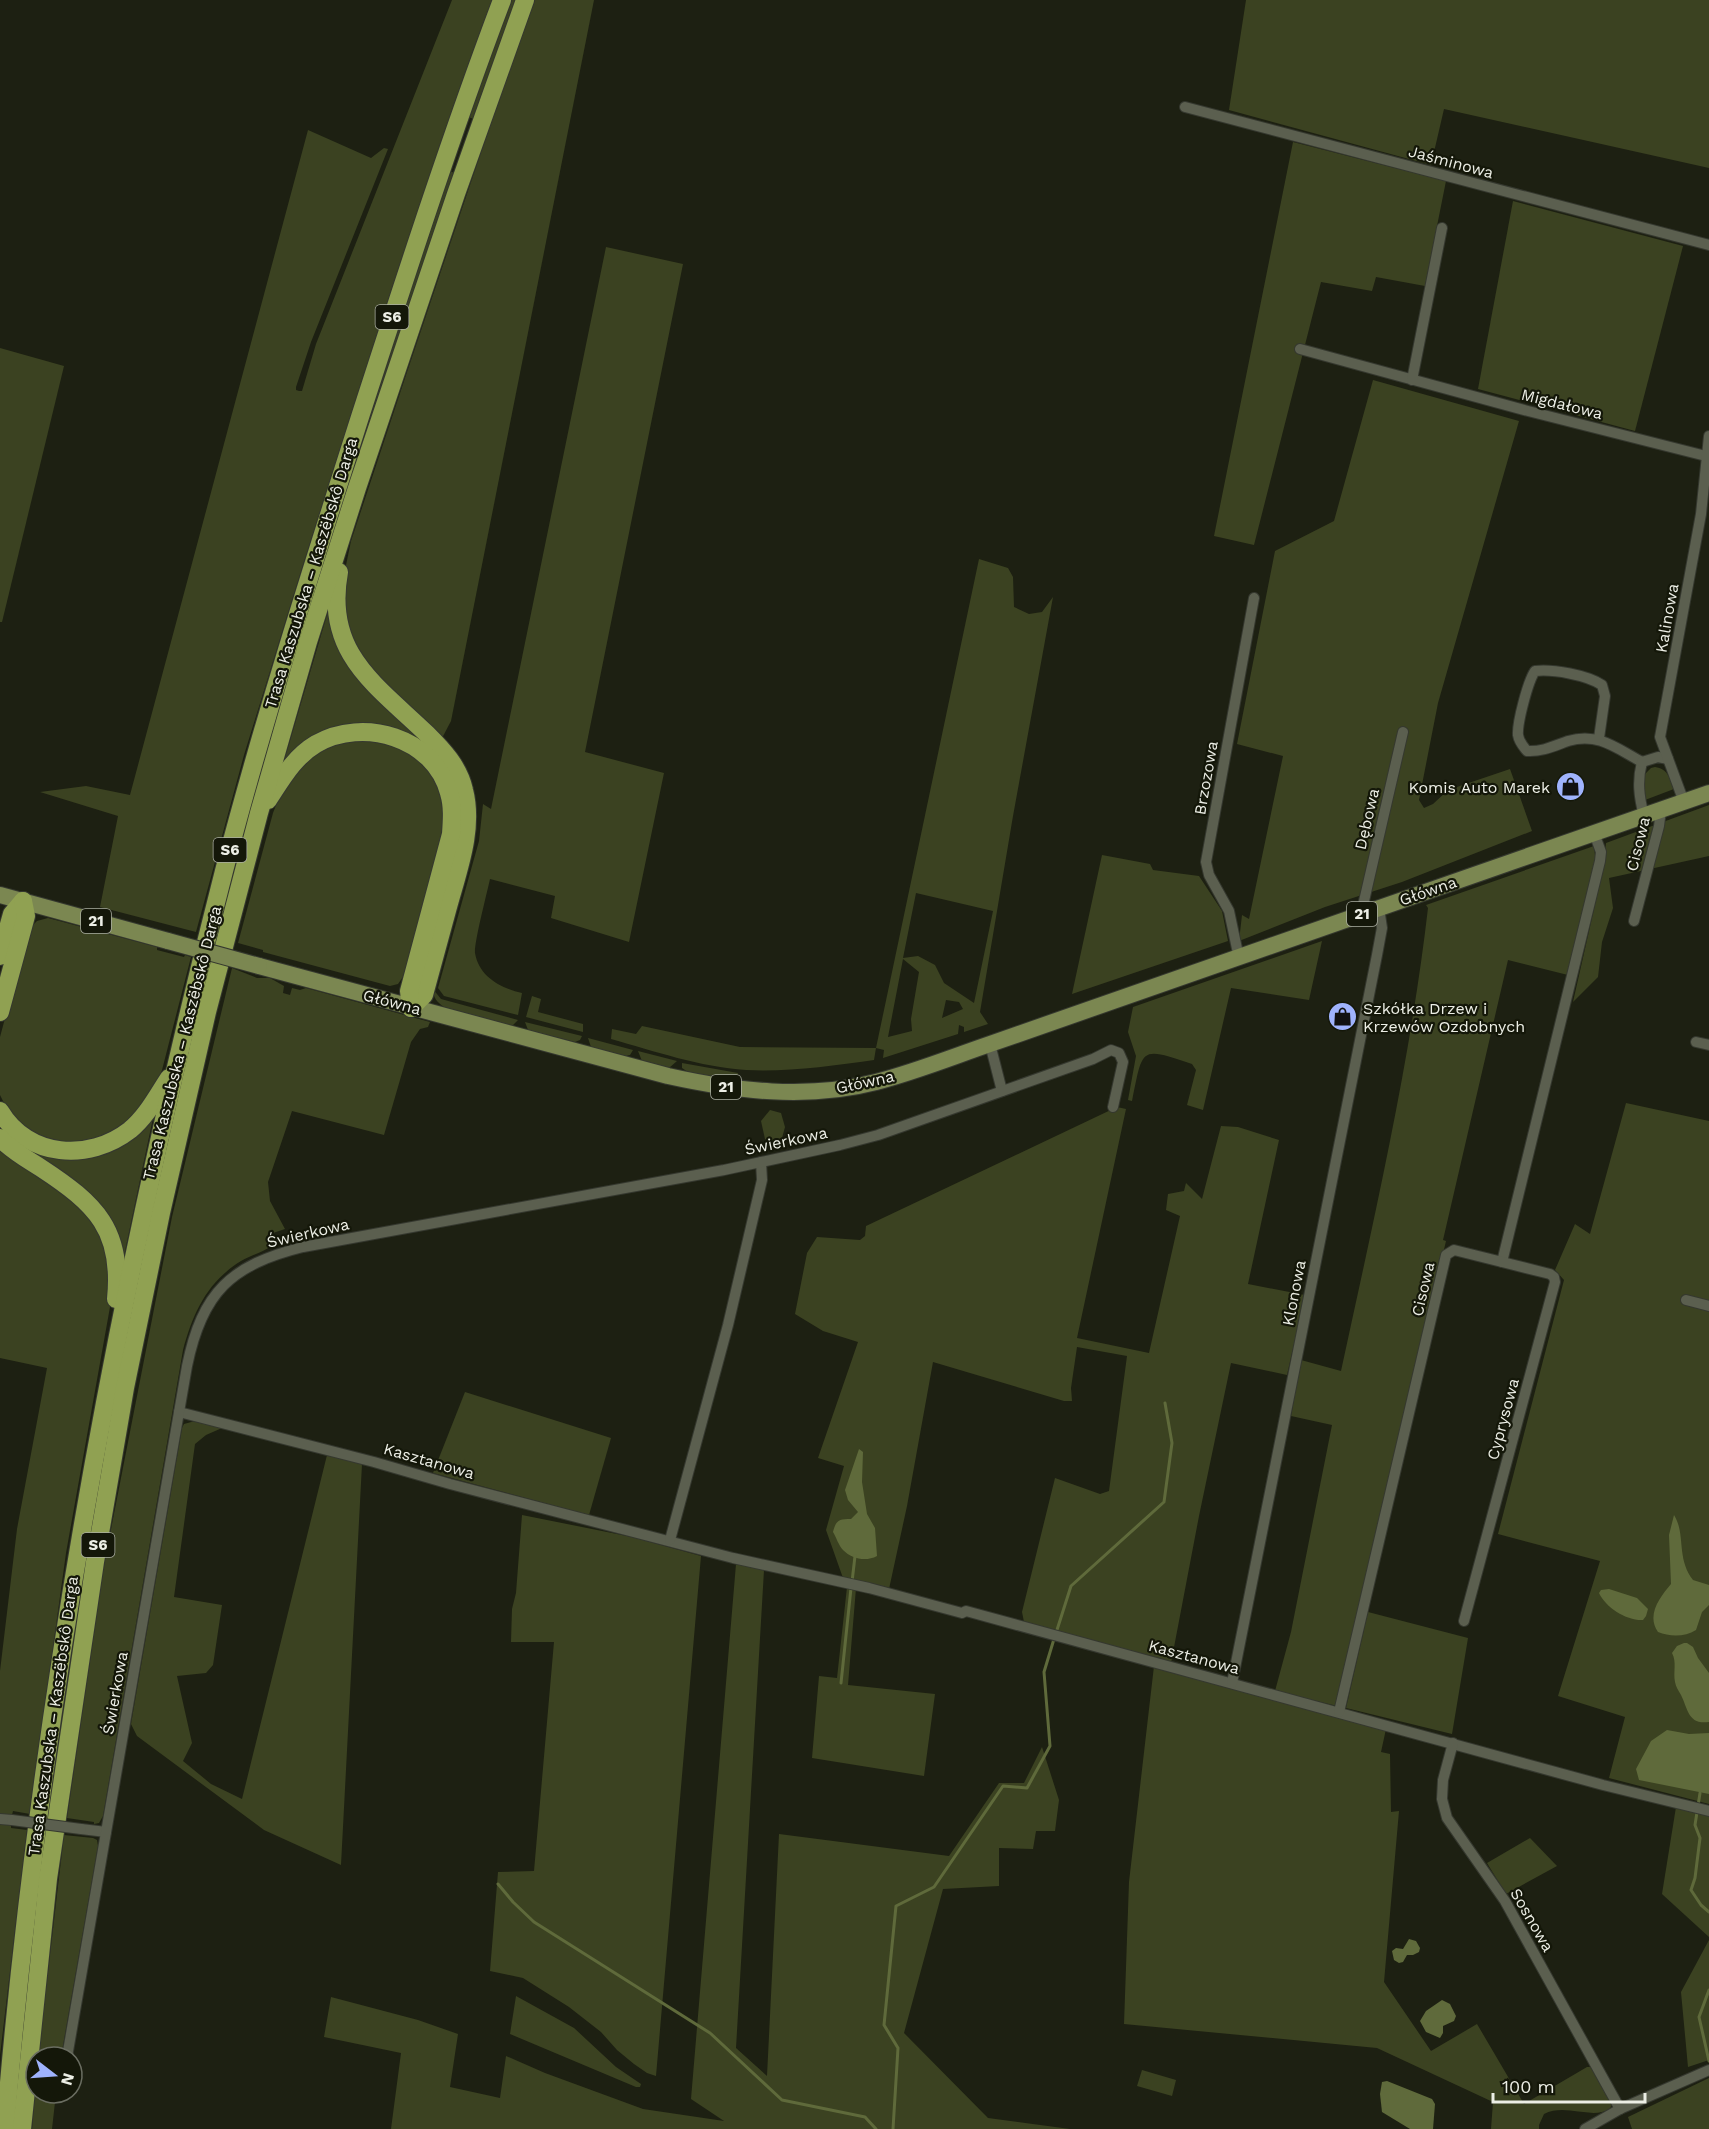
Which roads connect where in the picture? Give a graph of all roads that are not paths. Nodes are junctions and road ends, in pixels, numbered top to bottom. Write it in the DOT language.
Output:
graph roads {
  1 [pos="502,0"];
  2 [pos="525,0"];
  3 [pos="1185,107"];
  4 [pos="1443,228"];
  5 [pos="1709,245"];
  6 [pos="1300,349"];
  7 [pos="1412,380"];
  8 [pos="1709,436"];
  9 [pos="1706,456"];
  10 [pos="357,488"];
  11 [pos="1254,598"];
  12 [pos="1402,732"];
  13 [pos="1599,738"];
  14 [pos="1668,759"];
  15 [pos="1642,762"];
  16 [pos="1709,793"];
  17 [pos="1684,802"];
  18 [pos="1661,810"];
  19 [pos="259,813"];
  20 [pos="1644,816"];
  21 [pos="1594,833"];
  22 [pos="0,895"];
  23 [pos="23,902"];
  24 [pos="1372,910"];
  25 [pos="1634,921"];
  26 [pos="0,956"];
  27 [pos="1239,958"];
  28 [pos="411,1008"];
  29 [pos="0,1012"];
  30 [pos="1696,1042"];
  31 [pos="990,1044"];
  32 [pos="1709,1045"];
  33 [pos="177,1065"];
  34 [pos="1002,1091"];
  35 [pos="1113,1107"];
  36 [pos="0,1111"];
  37 [pos="0,1138"];
  38 [pos="761,1162"];
  39 [pos="1502,1262"];
  40 [pos="1686,1300"];
  41 [pos="1709,1306"];
  42 [pos="108,1384"];
  43 [pos="179,1412"];
  44 [pos="670,1540"];
  45 [pos="1464,1621"];
  46 [pos="1232,1683"];
  47 [pos="1339,1712"];
  48 [pos="1453,1743"];
  49 [pos="1709,1811"];
  50 [pos="0,1819"];
  51 [pos="106,1832"];
  52 [pos="69,2045"];
  53 [pos="1709,2070"];
  54 [pos="1620,2109"];
  55 [pos="5,2129"];
  56 [pos="22,2129"];
  57 [pos="1585,2129"];
  1 -- 33 [label="highway, Trasa Kaszubska – Kaszëbskô Darga / S6"];
  2 -- 10 [label="highway, Trasa Kaszubska – Kaszëbskô Darga / S6"];
  3 -- 5 [label="street, Jaśminowa"];
  4 -- 7 [label="street"];
  6 -- 7 [label="street, Migdałowa"];
  7 -- 9 [label="street, Migdałowa"];
  8 -- 9 [label="street, Kalinowa"];
  9 -- 14 [label="street, Kalinowa"];
  10 -- 19 [label="highway, Trasa Kaszubska – Kaszëbskô Darga / S6"];
  10 -- 28 [label="highway"];
  11 -- 27 [label="street, Brzozowa"];
  12 -- 24 [label="street, Dębowa"];
  13 -- 13 [label="street"];
  13 -- 15 [label="street"];
  14 -- 15 [label="street"];
  14 -- 17 [label="street, Kalinowa"];
  15 -- 20 [label="street"];
  16 -- 17 [label="main road, Główna / 21"];
  17 -- 18 [label="main road, Główna / 21"];
  18 -- 20 [label="main road, Główna / 21"];
  18 -- 25 [label="street, Cisowa"];
  19 -- 28 [label="highway"];
  19 -- 56 [label="highway, Trasa Kaszubska – Kaszëbskô Darga / S6"];
  20 -- 21 [label="main road, Główna / 21"];
  21 -- 24 [label="main road, Główna / 21"];
  21 -- 39 [label="street, Cisowa"];
  22 -- 23 [label="main road, Główna / 21"];
  23 -- 26 [label="highway"];
  23 -- 28 [label="main road, Główna / 21, bridge"];
  23 -- 29 [label="highway"];
  24 -- 27 [label="main road, Główna / 21"];
  24 -- 46 [label="street, Klonowa"];
  27 -- 31 [label="main road, Główna / 21"];
  28 -- 31 [label="main road, Główna / 21"];
  30 -- 32 [label="street"];
  31 -- 34 [label="street"];
  33 -- 36 [label="highway"];
  33 -- 42 [label="highway, Trasa Kaszubska – Kaszëbskô Darga / S6"];
  34 -- 35 [label="street, Świerkowa"];
  34 -- 38 [label="street, Świerkowa"];
  37 -- 42 [label="highway"];
  38 -- 43 [label="street, Świerkowa"];
  38 -- 44 [label="street"];
  39 -- 45 [label="street, Cyprysowa"];
  39 -- 47 [label="street, Cisowa"];
  40 -- 41 [label="street"];
  42 -- 55 [label="highway, Trasa Kaszubska – Kaszëbskô Darga / S6"];
  43 -- 44 [label="street, Kasztanowa"];
  43 -- 51 [label="street, Świerkowa"];
  44 -- 46 [label="street, Kasztanowa"];
  46 -- 47 [label="street, Kasztanowa"];
  47 -- 48 [label="street, Kasztanowa"];
  48 -- 49 [label="street, Kasztanowa"];
  48 -- 54 [label="street, Sosnowa"];
  50 -- 51 [label="street, bridge"];
  51 -- 52 [label="street, Świerkowa"];
  53 -- 54 [label="street"];
  54 -- 57 [label="street"];
}
